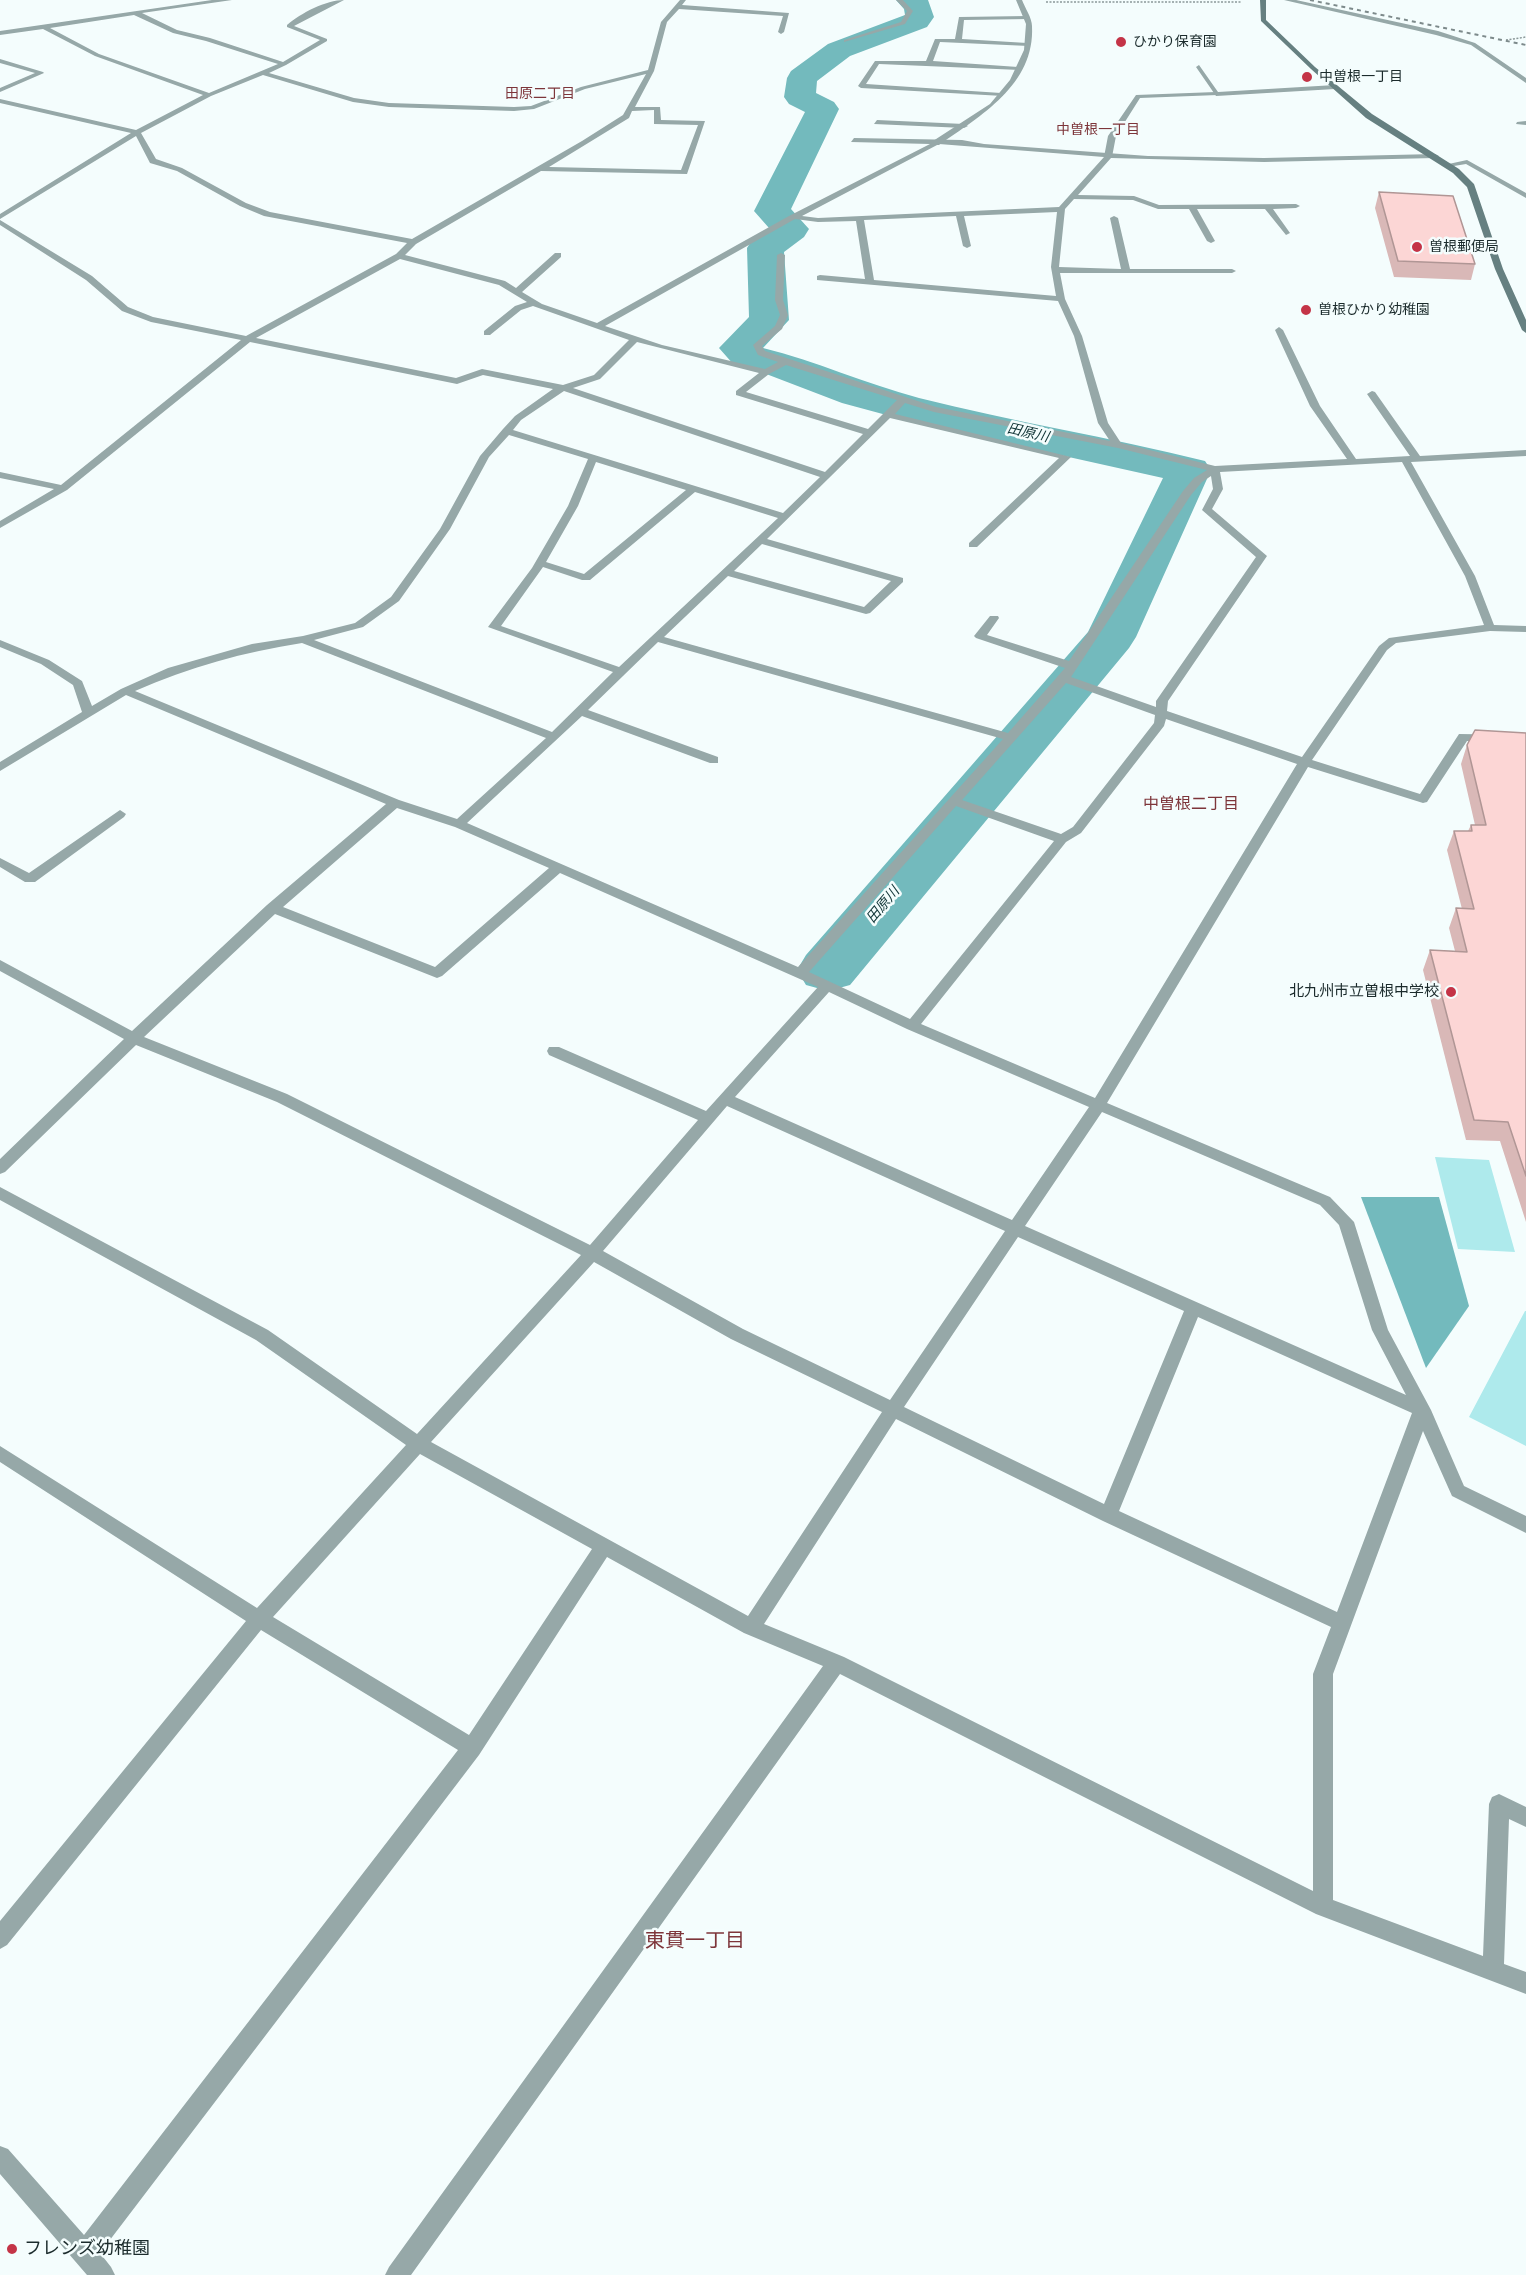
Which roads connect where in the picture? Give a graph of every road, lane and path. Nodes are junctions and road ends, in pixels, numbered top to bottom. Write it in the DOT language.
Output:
graph roads {
  1 [pos="230,0"];
  2 [pos="341,0"];
  3 [pos="683,0"];
  4 [pos="899,0"];
  5 [pos="1287,0"];
  6 [pos="1020,1"];
  7 [pos="1263,1"];
  8 [pos="676,7"];
  9 [pos="136,13"];
  10 [pos="1027,18"];
  11 [pos="45,28"];
  12 [pos="781,32"];
  13 [pos="0,33"];
  14 [pos="846,41"];
  15 [pos="958,41"];
  16 [pos="1027,45"];
  17 [pos="0,61"];
  18 [pos="929,63"];
  19 [pos="284,64"];
  20 [pos="1199,67"];
  21 [pos="1017,69"];
  22 [pos="651,71"];
  23 [pos="262,73"];
  24 [pos="1526,81"];
  25 [pos="1335,87"];
  26 [pos="0,90"];
  27 [pos="1216,94"];
  28 [pos="208,95"];
  29 [pos="1001,95"];
  30 [pos="0,101"];
  31 [pos="631,109"];
  32 [pos="877,122"];
  33 [pos="964,126"];
  34 [pos="137,132"];
  35 [pos="854,140"];
  36 [pos="936,143"];
  37 [pos="1435,156"];
  38 [pos="1108,157"];
  39 [pos="1448,165"];
  40 [pos="540,169"];
  41 [pos="1526,196"];
  42 [pos="1074,197"];
  43 [pos="1267,206"];
  44 [pos="1296,206"];
  45 [pos="1192,207"];
  46 [pos="1061,209"];
  47 [pos="959,213"];
  48 [pos="0,217"];
  49 [pos="794,217"];
  50 [pos="860,218"];
  51 [pos="1114,218"];
  52 [pos="0,222"];
  53 [pos="1286,233"];
  54 [pos="413,242"];
  55 [pos="1211,242"];
  56 [pos="967,246"];
  57 [pos="558,255"];
  58 [pos="781,255"];
  59 [pos="399,256"];
  60 [pos="1056,271"];
  61 [pos="1126,271"];
  62 [pos="1232,271"];
  63 [pos="820,278"];
  64 [pos="870,282"];
  65 [pos="516,292"];
  66 [pos="1061,299"];
  67 [pos="534,303"];
  68 [pos="597,326"];
  69 [pos="1279,330"];
  70 [pos="1526,330"];
  71 [pos="487,333"];
  72 [pos="250,337"];
  73 [pos="635,339"];
  74 [pos="785,362"];
  75 [pos="766,372"];
  76 [pos="564,387"];
  77 [pos="1372,394"];
  78 [pos="903,400"];
  79 [pos="889,415"];
  80 [pos="506,431"];
  81 [pos="870,433"];
  82 [pos="1078,438"];
  83 [pos="1118,445"];
  84 [pos="1526,453"];
  85 [pos="1066,456"];
  86 [pos="593,458"];
  87 [pos="1404,458"];
  88 [pos="1416,458"];
  89 [pos="1352,460"];
  90 [pos="1215,469"];
  91 [pos="0,475"];
  92 [pos="827,476"];
  93 [pos="63,488"];
  94 [pos="693,489"];
  95 [pos="786,517"];
  96 [pos="0,525"];
  97 [pos="759,540"];
  98 [pos="973,545"];
  99 [pos="540,563"];
  100 [pos="726,572"];
  101 [pos="994,618"];
  102 [pos="1490,628"];
  103 [pos="1526,629"];
  104 [pos="656,638"];
  105 [pos="303,639"];
  106 [pos="0,643"];
  107 [pos="1072,666"];
  108 [pos="621,671"];
  109 [pos="1064,678"];
  110 [pos="125,691"];
  111 [pos="580,711"];
  112 [pos="88,713"];
  113 [pos="1161,714"];
  114 [pos="554,737"];
  115 [pos="1012,738"];
  116 [pos="1526,739"];
  117 [pos="714,759"];
  118 [pos="1304,763"];
  119 [pos="0,768"];
  120 [pos="955,802"];
  121 [pos="394,803"];
  122 [pos="120,814"];
  123 [pos="459,824"];
  124 [pos="1062,838"];
  125 [pos="0,862"];
  126 [pos="559,867"];
  127 [pos="272,908"];
  128 [pos="0,965"];
  129 [pos="800,973"];
  130 [pos="827,986"];
  131 [pos="912,1026"];
  132 [pos="133,1038"];
  133 [pos="554,1051"];
  134 [pos="725,1099"];
  135 [pos="1098,1106"];
  136 [pos="708,1118"];
  137 [pos="0,1168"];
  138 [pos="0,1193"];
  139 [pos="1015,1229"];
  140 [pos="592,1253"];
  141 [pos="1193,1308"];
  142 [pos="1422,1410"];
  143 [pos="892,1411"];
  144 [pos="417,1443"];
  145 [pos="0,1453"];
  146 [pos="1109,1515"];
  147 [pos="1526,1525"];
  148 [pos="604,1546"];
  149 [pos="260,1619"];
  150 [pos="1341,1623"];
  151 [pos="751,1627"];
  152 [pos="837,1663"];
  153 [pos="472,1748"];
  154 [pos="1526,1817"];
  155 [pos="1323,1906"];
  156 [pos="0,1938"];
  157 [pos="1493,1970"];
  158 [pos="1526,1983"];
  159 [pos="0,2157"];
  160 [pos="85,2253"];
  161 [pos="103,2275"];
  162 [pos="397,2275"];
  1 -- 9 [label="street"];
  2 -- 19 [label="street"];
  3 -- 8 [label="street"];
  4 -- 14 [label="street"];
  5 -- 24 [label="street"];
  6 -- 7 [label="path"];
  6 -- 10 [label="street"];
  7 -- 25 [label="main road"];
  8 -- 12 [label="street"];
  8 -- 22 [label="street"];
  9 -- 11 [label="street"];
  9 -- 19 [label="street"];
  10 -- 15 [label="street"];
  10 -- 16 [label="street"];
  11 -- 13 [label="street"];
  11 -- 28 [label="street"];
  15 -- 16 [label="street"];
  15 -- 18 [label="street"];
  16 -- 21 [label="street"];
  17 -- 26 [label="street"];
  18 -- 21 [label="street"];
  18 -- 29 [label="street"];
  19 -- 23 [label="street"];
  20 -- 27 [label="street"];
  21 -- 29 [label="street"];
  22 -- 23 [label="street"];
  22 -- 31 [label="street"];
  23 -- 28 [label="street"];
  25 -- 27 [label="street"];
  25 -- 37 [label="main road"];
  27 -- 38 [label="street"];
  28 -- 34 [label="street"];
  29 -- 33 [label="street"];
  30 -- 34 [label="street"];
  31 -- 40 [label="street"];
  31 -- 40 [label="street"];
  32 -- 33 [label="street"];
  33 -- 36 [label="street"];
  34 -- 48 [label="street"];
  34 -- 54 [label="street"];
  35 -- 36 [label="street"];
  36 -- 38 [label="street"];
  36 -- 49 [label="street"];
  37 -- 38 [label="street"];
  37 -- 39 [label="main road"];
  38 -- 42 [label="street"];
  39 -- 41 [label="street"];
  39 -- 70 [label="main road"];
  40 -- 54 [label="street"];
  42 -- 45 [label="street"];
  42 -- 46 [label="street"];
  43 -- 44 [label="street"];
  43 -- 45 [label="street"];
  43 -- 53 [label="street"];
  45 -- 55 [label="street"];
  46 -- 47 [label="street"];
  46 -- 60 [label="street"];
  47 -- 50 [label="street"];
  47 -- 56 [label="street"];
  49 -- 50 [label="street"];
  49 -- 68 [label="street"];
  50 -- 64 [label="street"];
  51 -- 61 [label="street"];
  52 -- 72 [label="street"];
  54 -- 59 [label="street"];
  57 -- 65 [label="street"];
  58 -- 74 [label="street"];
  59 -- 65 [label="street"];
  59 -- 72 [label="street"];
  60 -- 61 [label="street"];
  60 -- 66 [label="street"];
  61 -- 62 [label="street"];
  63 -- 64 [label="street"];
  64 -- 66 [label="street"];
  65 -- 67 [label="street"];
  66 -- 83 [label="street"];
  67 -- 68 [label="street"];
  67 -- 71 [label="street"];
  68 -- 73 [label="street"];
  69 -- 89 [label="street"];
  72 -- 76 [label="street"];
  72 -- 93 [label="street"];
  73 -- 75 [label="street"];
  73 -- 76 [label="street"];
  74 -- 75 [label="street"];
  74 -- 78 [label="street"];
  75 -- 81 [label="street"];
  76 -- 80 [label="street"];
  76 -- 92 [label="street"];
  77 -- 88 [label="street"];
  78 -- 79 [label="street"];
  78 -- 82 [label="street"];
  79 -- 81 [label="street"];
  79 -- 85 [label="street"];
  80 -- 86 [label="street"];
  80 -- 105 [label="street"];
  81 -- 92 [label="street"];
  82 -- 83 [label="street"];
  82 -- 85 [label="street"];
  83 -- 90 [label="street"];
  84 -- 88 [label="street"];
  85 -- 98 [label="street"];
  86 -- 94 [label="street"];
  86 -- 99 [label="street"];
  87 -- 88 [label="street"];
  87 -- 89 [label="street"];
  87 -- 102 [label="street"];
  89 -- 90 [label="street"];
  90 -- 107 [label="street"];
  90 -- 113 [label="street"];
  91 -- 93 [label="street"];
  92 -- 95 [label="street"];
  93 -- 96 [label="street"];
  94 -- 95 [label="street"];
  94 -- 99 [label="street"];
  95 -- 97 [label="street"];
  97 -- 100 [label="street"];
  97 -- 100 [label="street"];
  99 -- 108 [label="street"];
  100 -- 104 [label="street"];
  101 -- 107 [label="street"];
  102 -- 103 [label="street"];
  102 -- 118 [label="street"];
  104 -- 108 [label="street"];
  104 -- 115 [label="street"];
  105 -- 110 [label="street"];
  105 -- 114 [label="street"];
  106 -- 112 [label="street"];
  107 -- 109 [label="street"];
  108 -- 111 [label="street"];
  109 -- 113 [label="street"];
  109 -- 115 [label="street"];
  110 -- 112 [label="street"];
  110 -- 121 [label="street"];
  111 -- 114 [label="street"];
  111 -- 117 [label="street"];
  112 -- 119 [label="street"];
  113 -- 118 [label="street"];
  113 -- 124 [label="street"];
  114 -- 123 [label="street"];
  115 -- 120 [label="street"];
  116 -- 118 [label="street"];
  118 -- 135 [label="street"];
  120 -- 124 [label="street"];
  120 -- 129 [label="street"];
  121 -- 123 [label="street"];
  121 -- 127 [label="street"];
  122 -- 125 [label="street"];
  123 -- 126 [label="street"];
  124 -- 131 [label="street"];
  126 -- 127 [label="street"];
  126 -- 129 [label="street"];
  127 -- 132 [label="street"];
  128 -- 132 [label="street"];
  129 -- 130 [label="street"];
  130 -- 131 [label="street"];
  130 -- 134 [label="street"];
  131 -- 135 [label="street"];
  132 -- 137 [label="street"];
  132 -- 140 [label="street"];
  133 -- 136 [label="street"];
  134 -- 136 [label="street"];
  134 -- 139 [label="street"];
  135 -- 139 [label="street"];
  135 -- 142 [label="street"];
  136 -- 140 [label="street"];
  138 -- 144 [label="street"];
  139 -- 141 [label="street"];
  139 -- 143 [label="street"];
  140 -- 143 [label="street"];
  140 -- 144 [label="street"];
  141 -- 142 [label="street"];
  141 -- 146 [label="street"];
  142 -- 147 [label="street"];
  142 -- 150 [label="street"];
  143 -- 146 [label="street"];
  143 -- 151 [label="street"];
  144 -- 148 [label="street"];
  144 -- 149 [label="street"];
  145 -- 149 [label="street"];
  146 -- 150 [label="street"];
  148 -- 151 [label="street"];
  148 -- 153 [label="street"];
  149 -- 153 [label="street"];
  149 -- 156 [label="street"];
  150 -- 155 [label="street"];
  151 -- 152 [label="street"];
  152 -- 155 [label="street"];
  152 -- 162 [label="street"];
  153 -- 160 [label="street"];
  154 -- 157 [label="street"];
  155 -- 157 [label="street"];
  157 -- 158 [label="street"];
  159 -- 160 [label="street"];
  160 -- 161 [label="street"];
}
